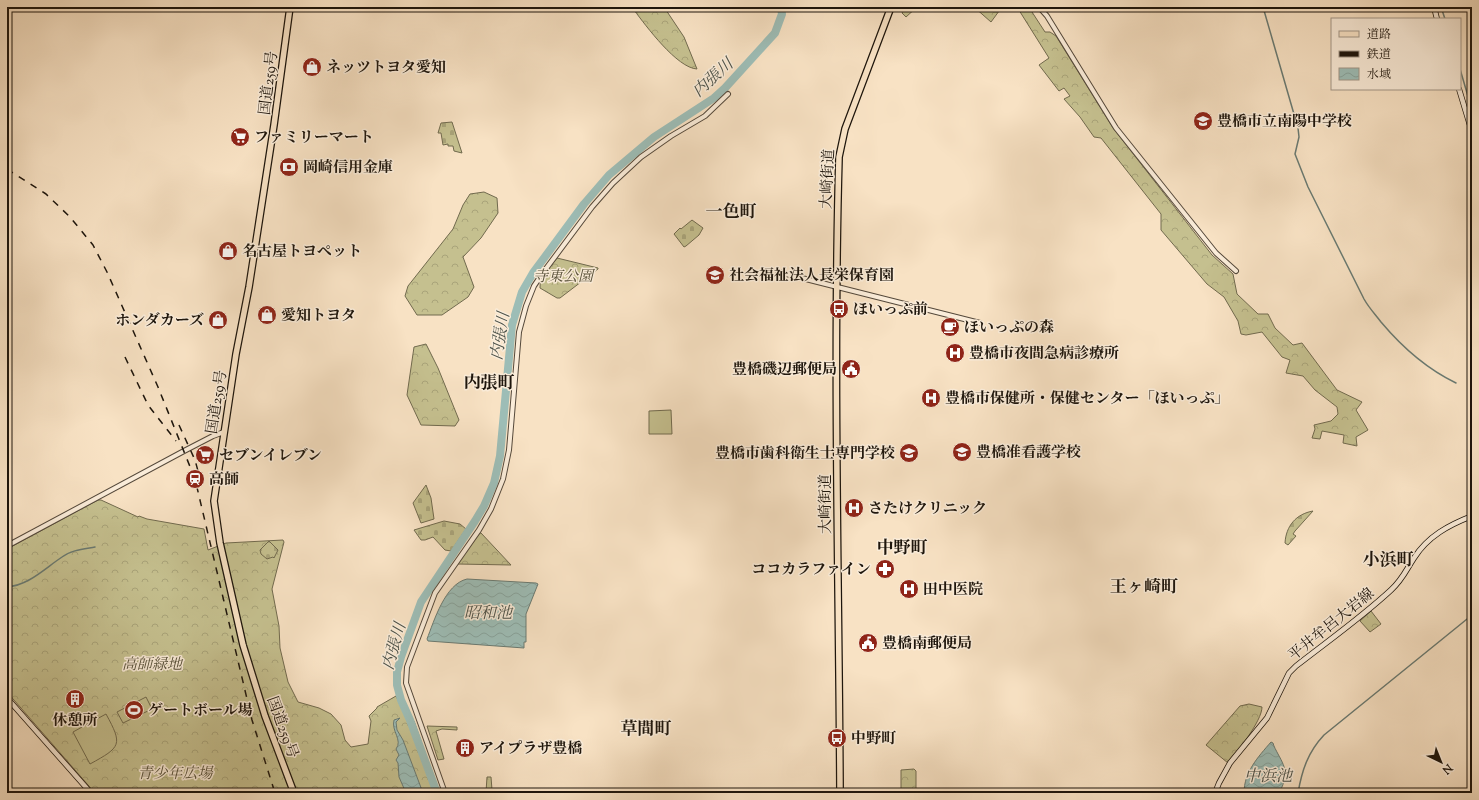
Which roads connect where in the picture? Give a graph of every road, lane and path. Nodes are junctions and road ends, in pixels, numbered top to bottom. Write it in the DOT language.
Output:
graph roads {
  1 [pos="290,7"];
  2 [pos="891,7"];
  3 [pos="1039,7"];
  4 [pos="1434,7"];
  5 [pos="1437,18"];
  6 [pos="1459,90"];
  7 [pos="728,94"];
  8 [pos="1472,132"];
  9 [pos="1236,271"];
  10 [pos="778,272"];
  11 [pos="836,288"];
  12 [pos="980,323"];
  13 [pos="224,432"];
  14 [pos="1472,516"];
  15 [pos="7,546"];
  16 [pos="7,698"];
  17 [pos="91,793"];
  18 [pos="294,793"];
  19 [pos="445,793"];
  20 [pos="840,793"];
  21 [pos="1215,793"];
  1 -- 13 [label="main road, 国道259号"];
  2 -- 11 [label="main road, 大崎街道"];
  3 -- 9 [label="street"];
  4 -- 5 [label="main road"];
  6 -- 8 [label="main road"];
  7 -- 19 [label="street"];
  10 -- 11 [label="street"];
  11 -- 12 [label="street"];
  11 -- 20 [label="main road, 大崎街道"];
  13 -- 15 [label="street"];
  13 -- 18 [label="main road, 国道259号"];
  14 -- 21 [label="main road, 平井牟呂大岩線"];
  16 -- 17 [label="main road"];
}
